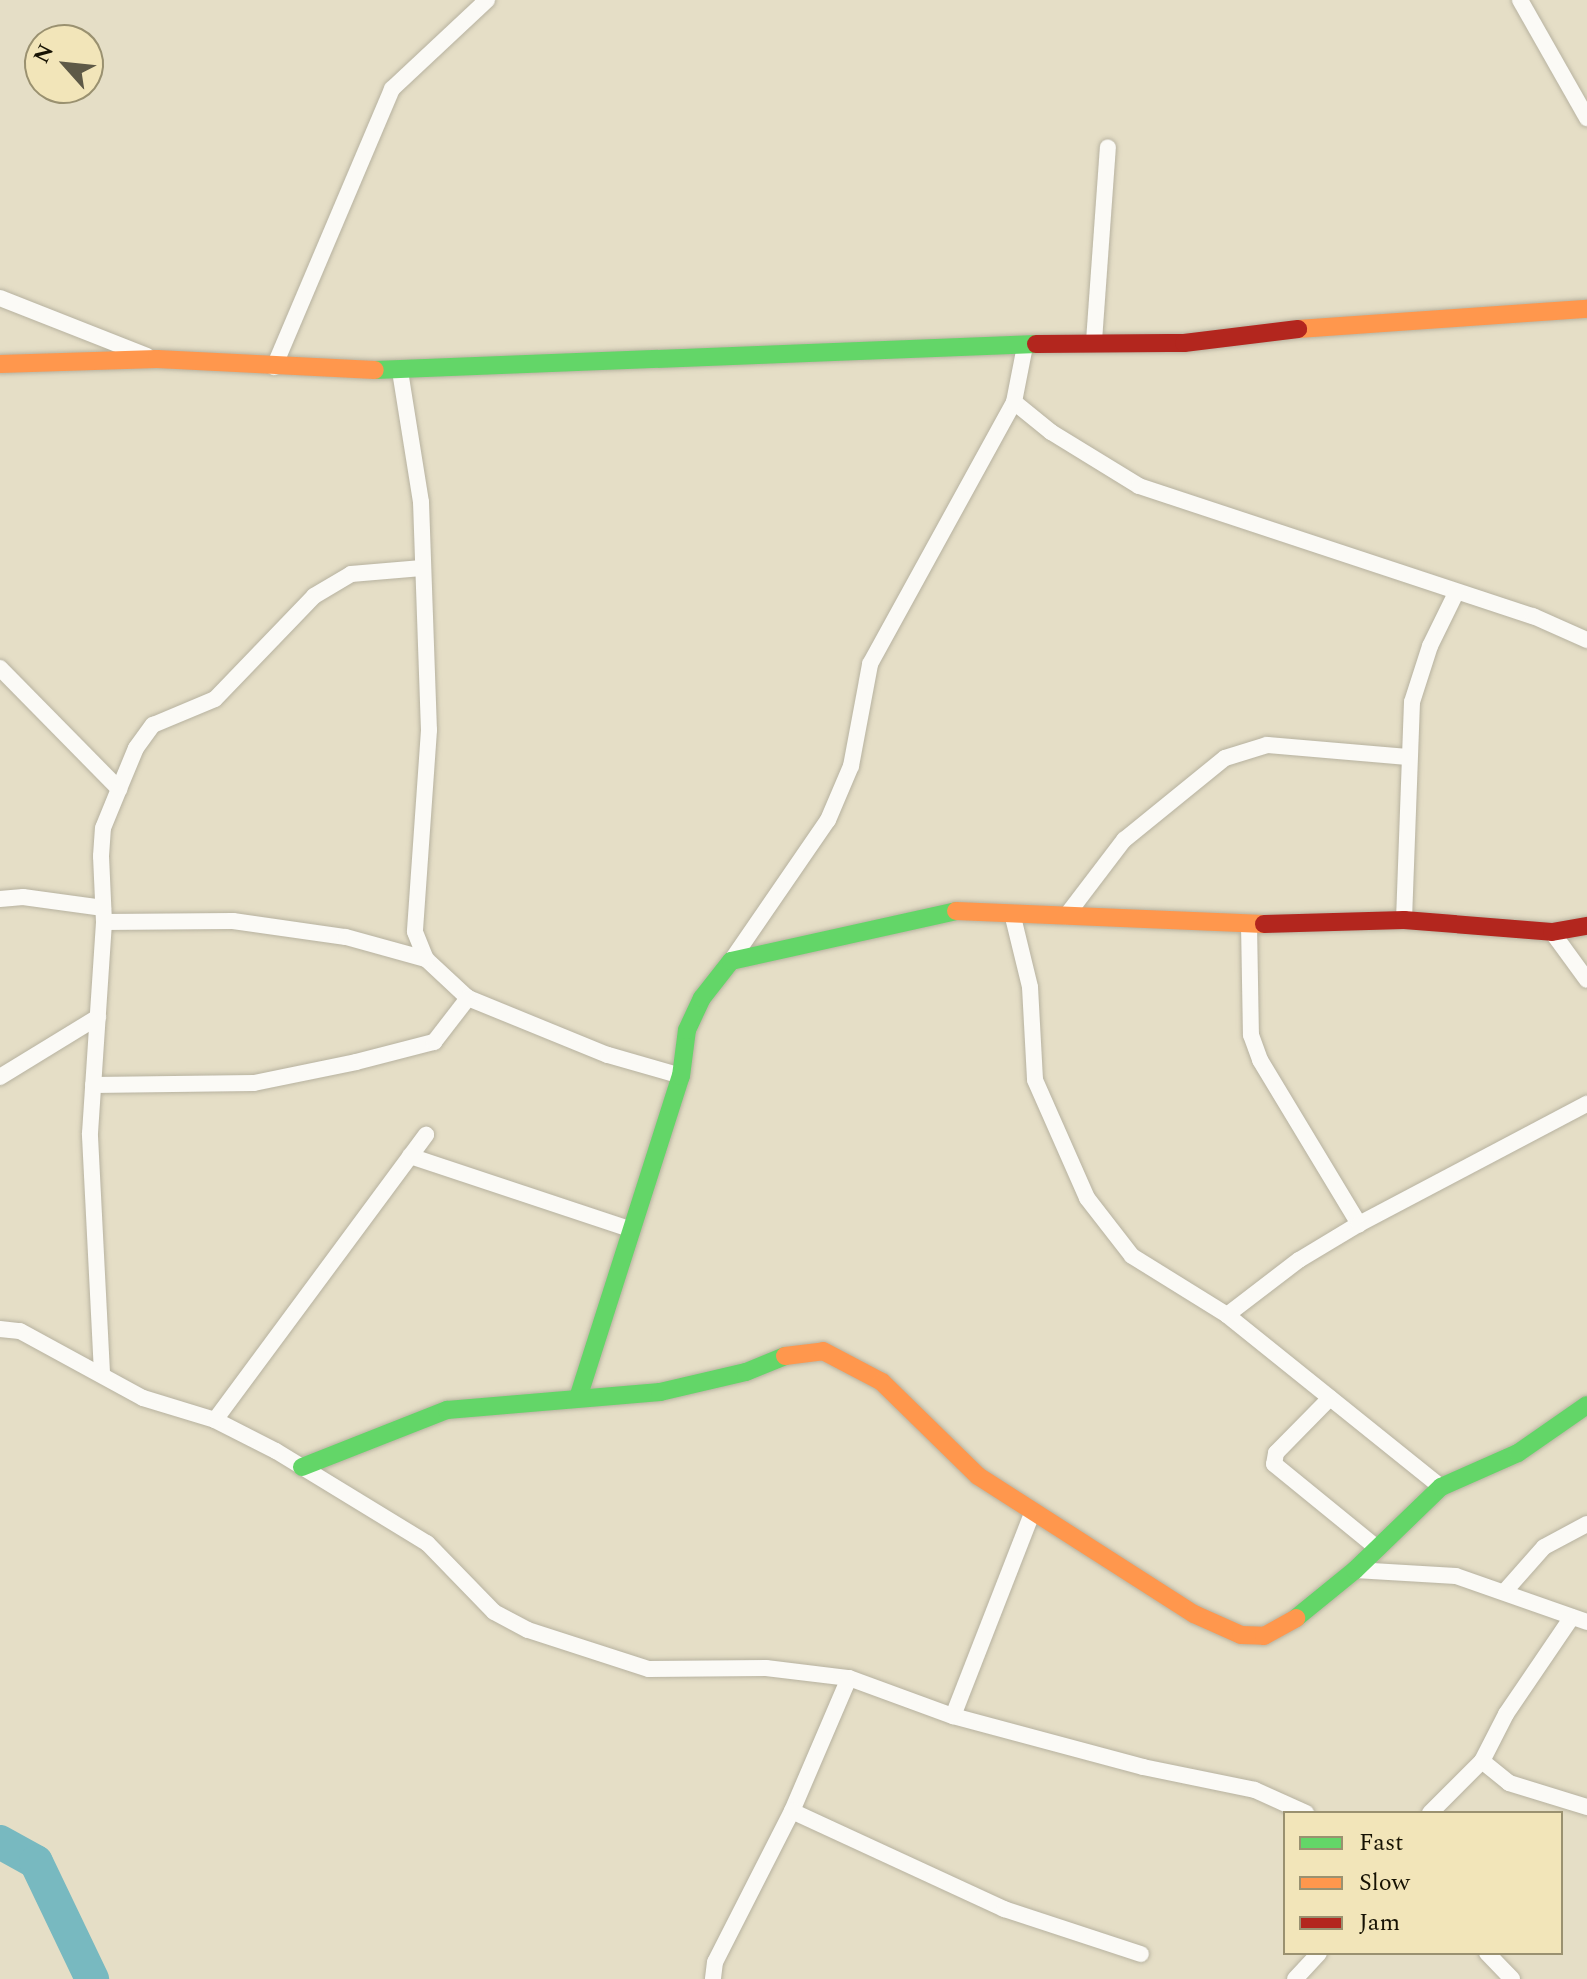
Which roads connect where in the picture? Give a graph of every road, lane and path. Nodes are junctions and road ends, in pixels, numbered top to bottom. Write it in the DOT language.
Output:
graph roads {
  1 [pos="487,0"];
  2 [pos="1520,0"];
  3 [pos="1587,118"];
  4 [pos="1108,148"];
  5 [pos="0,298"];
  6 [pos="1587,309"];
  7 [pos="1094,341"];
  8 [pos="1025,346"];
  9 [pos="157,359"];
  10 [pos="0,364"];
  11 [pos="274,367"];
  12 [pos="400,371"];
  13 [pos="1014,402"];
  14 [pos="422,568"];
  15 [pos="1456,593"];
  16 [pos="1587,640"];
  17 [pos="0,668"];
  18 [pos="1408,757"];
  19 [pos="119,789"];
  20 [pos="0,899"];
  21 [pos="1012,913"];
  22 [pos="104,915"];
  23 [pos="1066,916"];
  24 [pos="1404,920"];
  25 [pos="1249,924"];
  26 [pos="1587,926"];
  27 [pos="1552,932"];
  28 [pos="426,959"];
  29 [pos="731,961"];
  30 [pos="1587,980"];
  31 [pos="468,998"];
  32 [pos="98,1017"];
  33 [pos="681,1076"];
  34 [pos="0,1077"];
  35 [pos="93,1085"];
  36 [pos="1587,1104"];
  37 [pos="426,1135"];
  38 [pos="410,1156"];
  39 [pos="1359,1224"];
  40 [pos="630,1229"];
  41 [pos="1227,1315"];
  42 [pos="3,1326"];
  43 [pos="102,1373"];
  44 [pos="578,1398"];
  45 [pos="1330,1398"];
  46 [pos="1587,1405"];
  47 [pos="215,1420"];
  48 [pos="302,1467"];
  49 [pos="1441,1487"];
  50 [pos="1033,1511"];
  51 [pos="1587,1524"];
  52 [pos="1377,1548"];
  53 [pos="1355,1570"];
  54 [pos="1506,1590"];
  55 [pos="1579,1620"];
  56 [pos="849,1678"];
  57 [pos="953,1716"];
  58 [pos="1482,1761"];
  59 [pos="1587,1807"];
  60 [pos="792,1811"];
  61 [pos="1302,1811"];
  62 [pos="1432,1811"];
  63 [pos="1141,1954"];
  64 [pos="1317,1955"];
  65 [pos="1489,1955"];
  66 [pos="713,1979"];
  67 [pos="1295,1979"];
  68 [pos="1512,1979"];
  1 -- 11 [label="street"];
  2 -- 3 [label="street"];
  4 -- 7 [label="street"];
  5 -- 9 [label="street"];
  6 -- 7 [label="street"];
  7 -- 8 [label="street"];
  8 -- 12 [label="street"];
  8 -- 13 [label="street"];
  9 -- 10 [label="street"];
  9 -- 11 [label="street"];
  11 -- 12 [label="street"];
  12 -- 14 [label="street"];
  13 -- 15 [label="street"];
  13 -- 29 [label="street"];
  14 -- 19 [label="street"];
  14 -- 28 [label="street"];
  15 -- 16 [label="street"];
  15 -- 18 [label="street"];
  17 -- 19 [label="street"];
  18 -- 23 [label="street"];
  18 -- 24 [label="street"];
  19 -- 22 [label="street"];
  20 -- 22 [label="street"];
  21 -- 23 [label="street"];
  21 -- 29 [label="street"];
  21 -- 41 [label="street"];
  22 -- 28 [label="street"];
  22 -- 32 [label="street"];
  23 -- 25 [label="street"];
  24 -- 25 [label="street"];
  24 -- 27 [label="street"];
  25 -- 39 [label="street"];
  26 -- 27 [label="street"];
  27 -- 30 [label="street"];
  28 -- 31 [label="street"];
  29 -- 33 [label="street"];
  31 -- 33 [label="street"];
  31 -- 35 [label="street"];
  32 -- 34 [label="street"];
  32 -- 35 [label="street"];
  33 -- 40 [label="street"];
  35 -- 43 [label="street"];
  36 -- 39 [label="street"];
  37 -- 38 [label="street"];
  38 -- 40 [label="street"];
  38 -- 47 [label="street"];
  39 -- 41 [label="street"];
  40 -- 44 [label="street"];
  41 -- 45 [label="street"];
  42 -- 43 [label="street"];
  43 -- 47 [label="street"];
  44 -- 48 [label="street"];
  44 -- 50 [label="street"];
  45 -- 49 [label="street"];
  45 -- 52 [label="street"];
  46 -- 49 [label="street"];
  47 -- 48 [label="street"];
  48 -- 56 [label="street"];
  49 -- 52 [label="street"];
  50 -- 53 [label="street"];
  50 -- 57 [label="street"];
  51 -- 54 [label="street"];
  52 -- 53 [label="street"];
  53 -- 54 [label="street"];
  54 -- 55 [label="street"];
  55 -- 58 [label="street"];
  56 -- 57 [label="street"];
  56 -- 60 [label="street"];
  57 -- 61 [label="street"];
  58 -- 59 [label="street"];
  58 -- 62 [label="street"];
  60 -- 63 [label="street"];
  60 -- 66 [label="street"];
  64 -- 67 [label="street"];
  65 -- 68 [label="street"];
}
